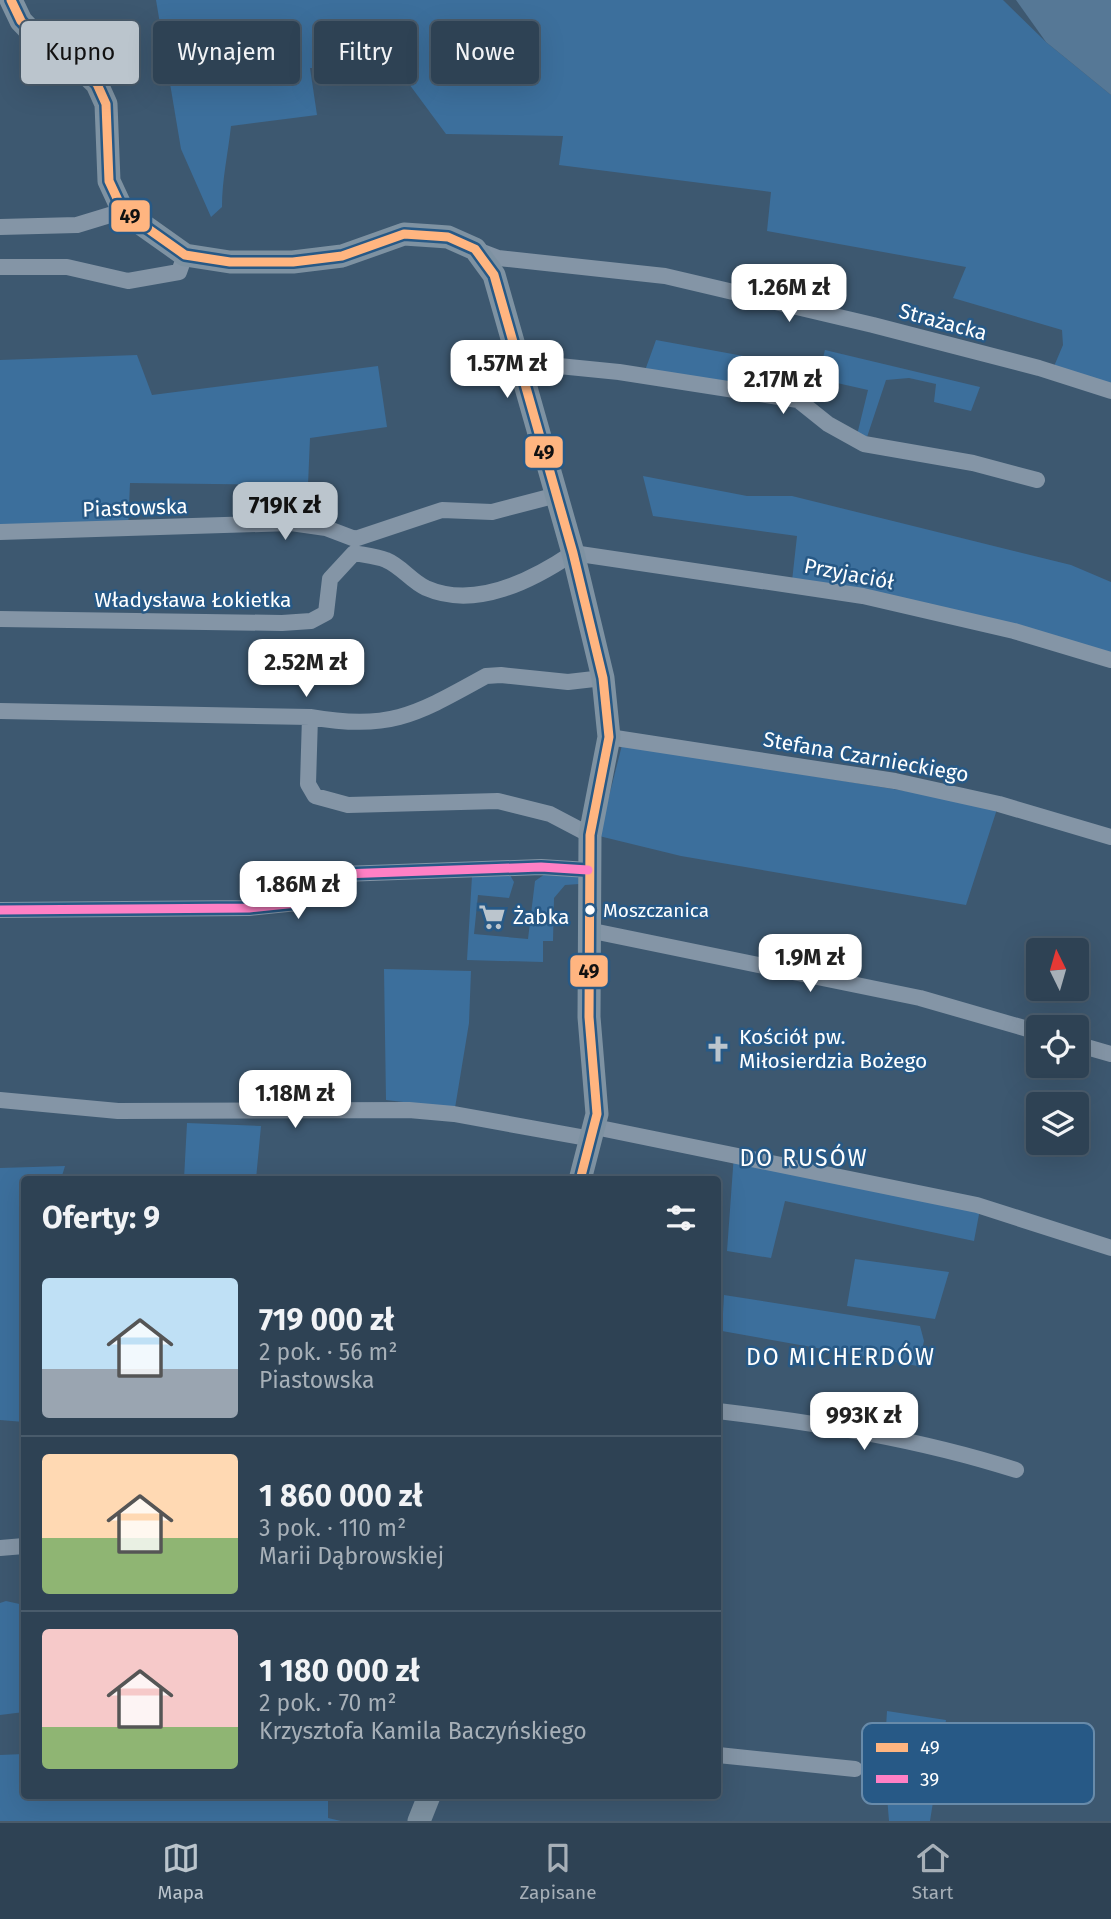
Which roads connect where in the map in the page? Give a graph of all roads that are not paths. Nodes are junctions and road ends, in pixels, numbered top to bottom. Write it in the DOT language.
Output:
graph roads {
  1 [pos="11,0"];
  2 [pos="123,211"];
  3 [pos="0,227"];
  4 [pos="475,249"];
  5 [pos="185,255"];
  6 [pos="0,267"];
  7 [pos="519,362"];
  8 [pos="1111,391"];
  9 [pos="1037,480"];
  10 [pos="557,495"];
  11 [pos="0,531"];
  12 [pos="355,546"];
  13 [pos="573,553"];
  14 [pos="0,620"];
  15 [pos="1111,660"];
  16 [pos="603,678"];
  17 [pos="0,710"];
  18 [pos="310,718"];
  19 [pos="609,737"];
  20 [pos="590,835"];
  21 [pos="1111,837"];
  22 [pos="588,870"];
  23 [pos="0,910"];
  24 [pos="588,930"];
  25 [pos="1026,1029"];
  26 [pos="1089,1048"];
  27 [pos="1111,1054"];
  28 [pos="0,1100"];
  29 [pos="594,1133"];
  30 [pos="581,1176"];
  31 [pos="1111,1248"];
  32 [pos="721,1411"];
  33 [pos="1016,1470"];
  34 [pos="21,1546"];
  35 [pos="0,1548"];
  36 [pos="721,1755"];
  37 [pos="856,1769"];
  38 [pos="428,1799"];
  39 [pos="419,1821"];
  1 -- 2 [label="street"];
  2 -- 3 [label="street"];
  2 -- 5 [label="street"];
  4 -- 5 [label="street"];
  4 -- 7 [label="street"];
  4 -- 8 [label="street, Strażacka"];
  5 -- 6 [label="street"];
  7 -- 9 [label="street"];
  7 -- 10 [label="street"];
  10 -- 12 [label="street"];
  10 -- 13 [label="street"];
  11 -- 12 [label="street, Piastowska"];
  12 -- 13 [label="street"];
  12 -- 14 [label="street, Władysława Łokietka"];
  13 -- 15 [label="street, Przyjaciół"];
  13 -- 16 [label="street"];
  16 -- 18 [label="street"];
  16 -- 19 [label="street"];
  17 -- 18 [label="street"];
  18 -- 20 [label="street"];
  19 -- 20 [label="street"];
  19 -- 21 [label="street, Stefana Czarnieckiego"];
  20 -- 22 [label="street"];
  22 -- 23 [label="street"];
  22 -- 24 [label="street"];
  24 -- 25 [label="street"];
  24 -- 29 [label="street"];
  26 -- 27 [label="street"];
  28 -- 29 [label="street"];
  29 -- 30 [label="street"];
  29 -- 31 [label="street"];
  32 -- 33 [label="street"];
  34 -- 35 [label="street"];
  36 -- 37 [label="street"];
  38 -- 39 [label="street"];
}
